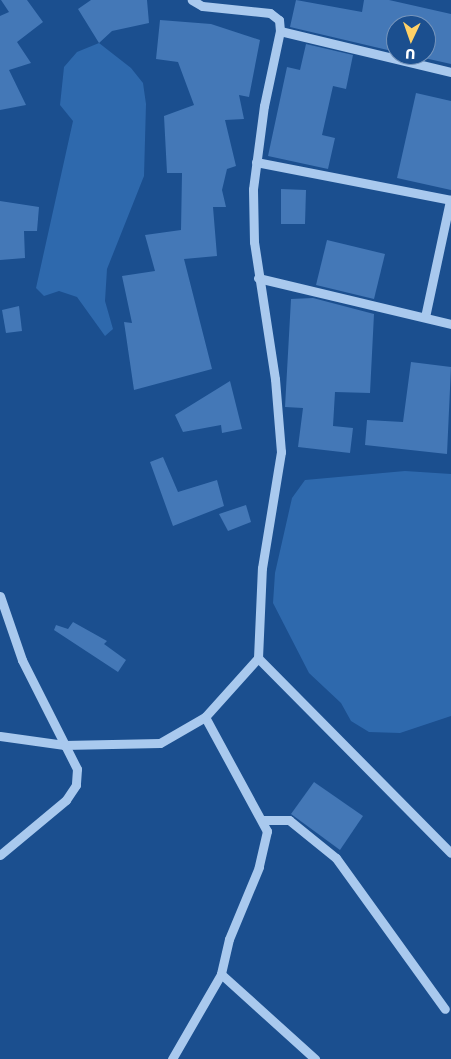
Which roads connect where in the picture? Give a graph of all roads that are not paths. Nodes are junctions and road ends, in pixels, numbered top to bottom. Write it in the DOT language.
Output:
graph roads {
  1 [pos="192,0"];
  2 [pos="280,31"];
  3 [pos="451,72"];
  4 [pos="256,162"];
  5 [pos="451,200"];
  6 [pos="258,278"];
  7 [pos="425,317"];
  8 [pos="451,324"];
  9 [pos="0,596"];
  10 [pos="258,658"];
  11 [pos="206,717"];
  12 [pos="0,736"];
  13 [pos="64,745"];
  14 [pos="264,820"];
  15 [pos="451,853"];
  16 [pos="0,855"];
  17 [pos="221,974"];
  18 [pos="445,1009"];
  19 [pos="172,1059"];
  20 [pos="315,1059"];
  1 -- 2 [label="street"];
  2 -- 3 [label="street"];
  2 -- 4 [label="street"];
  4 -- 5 [label="street"];
  4 -- 6 [label="street"];
  5 -- 7 [label="street"];
  6 -- 7 [label="street"];
  6 -- 10 [label="street"];
  7 -- 8 [label="street"];
  9 -- 13 [label="street"];
  10 -- 11 [label="street"];
  10 -- 15 [label="street"];
  11 -- 13 [label="street"];
  11 -- 14 [label="street"];
  12 -- 13 [label="street"];
  13 -- 16 [label="street"];
  14 -- 17 [label="street"];
  14 -- 18 [label="street"];
  17 -- 19 [label="street"];
  17 -- 20 [label="street"];
}
